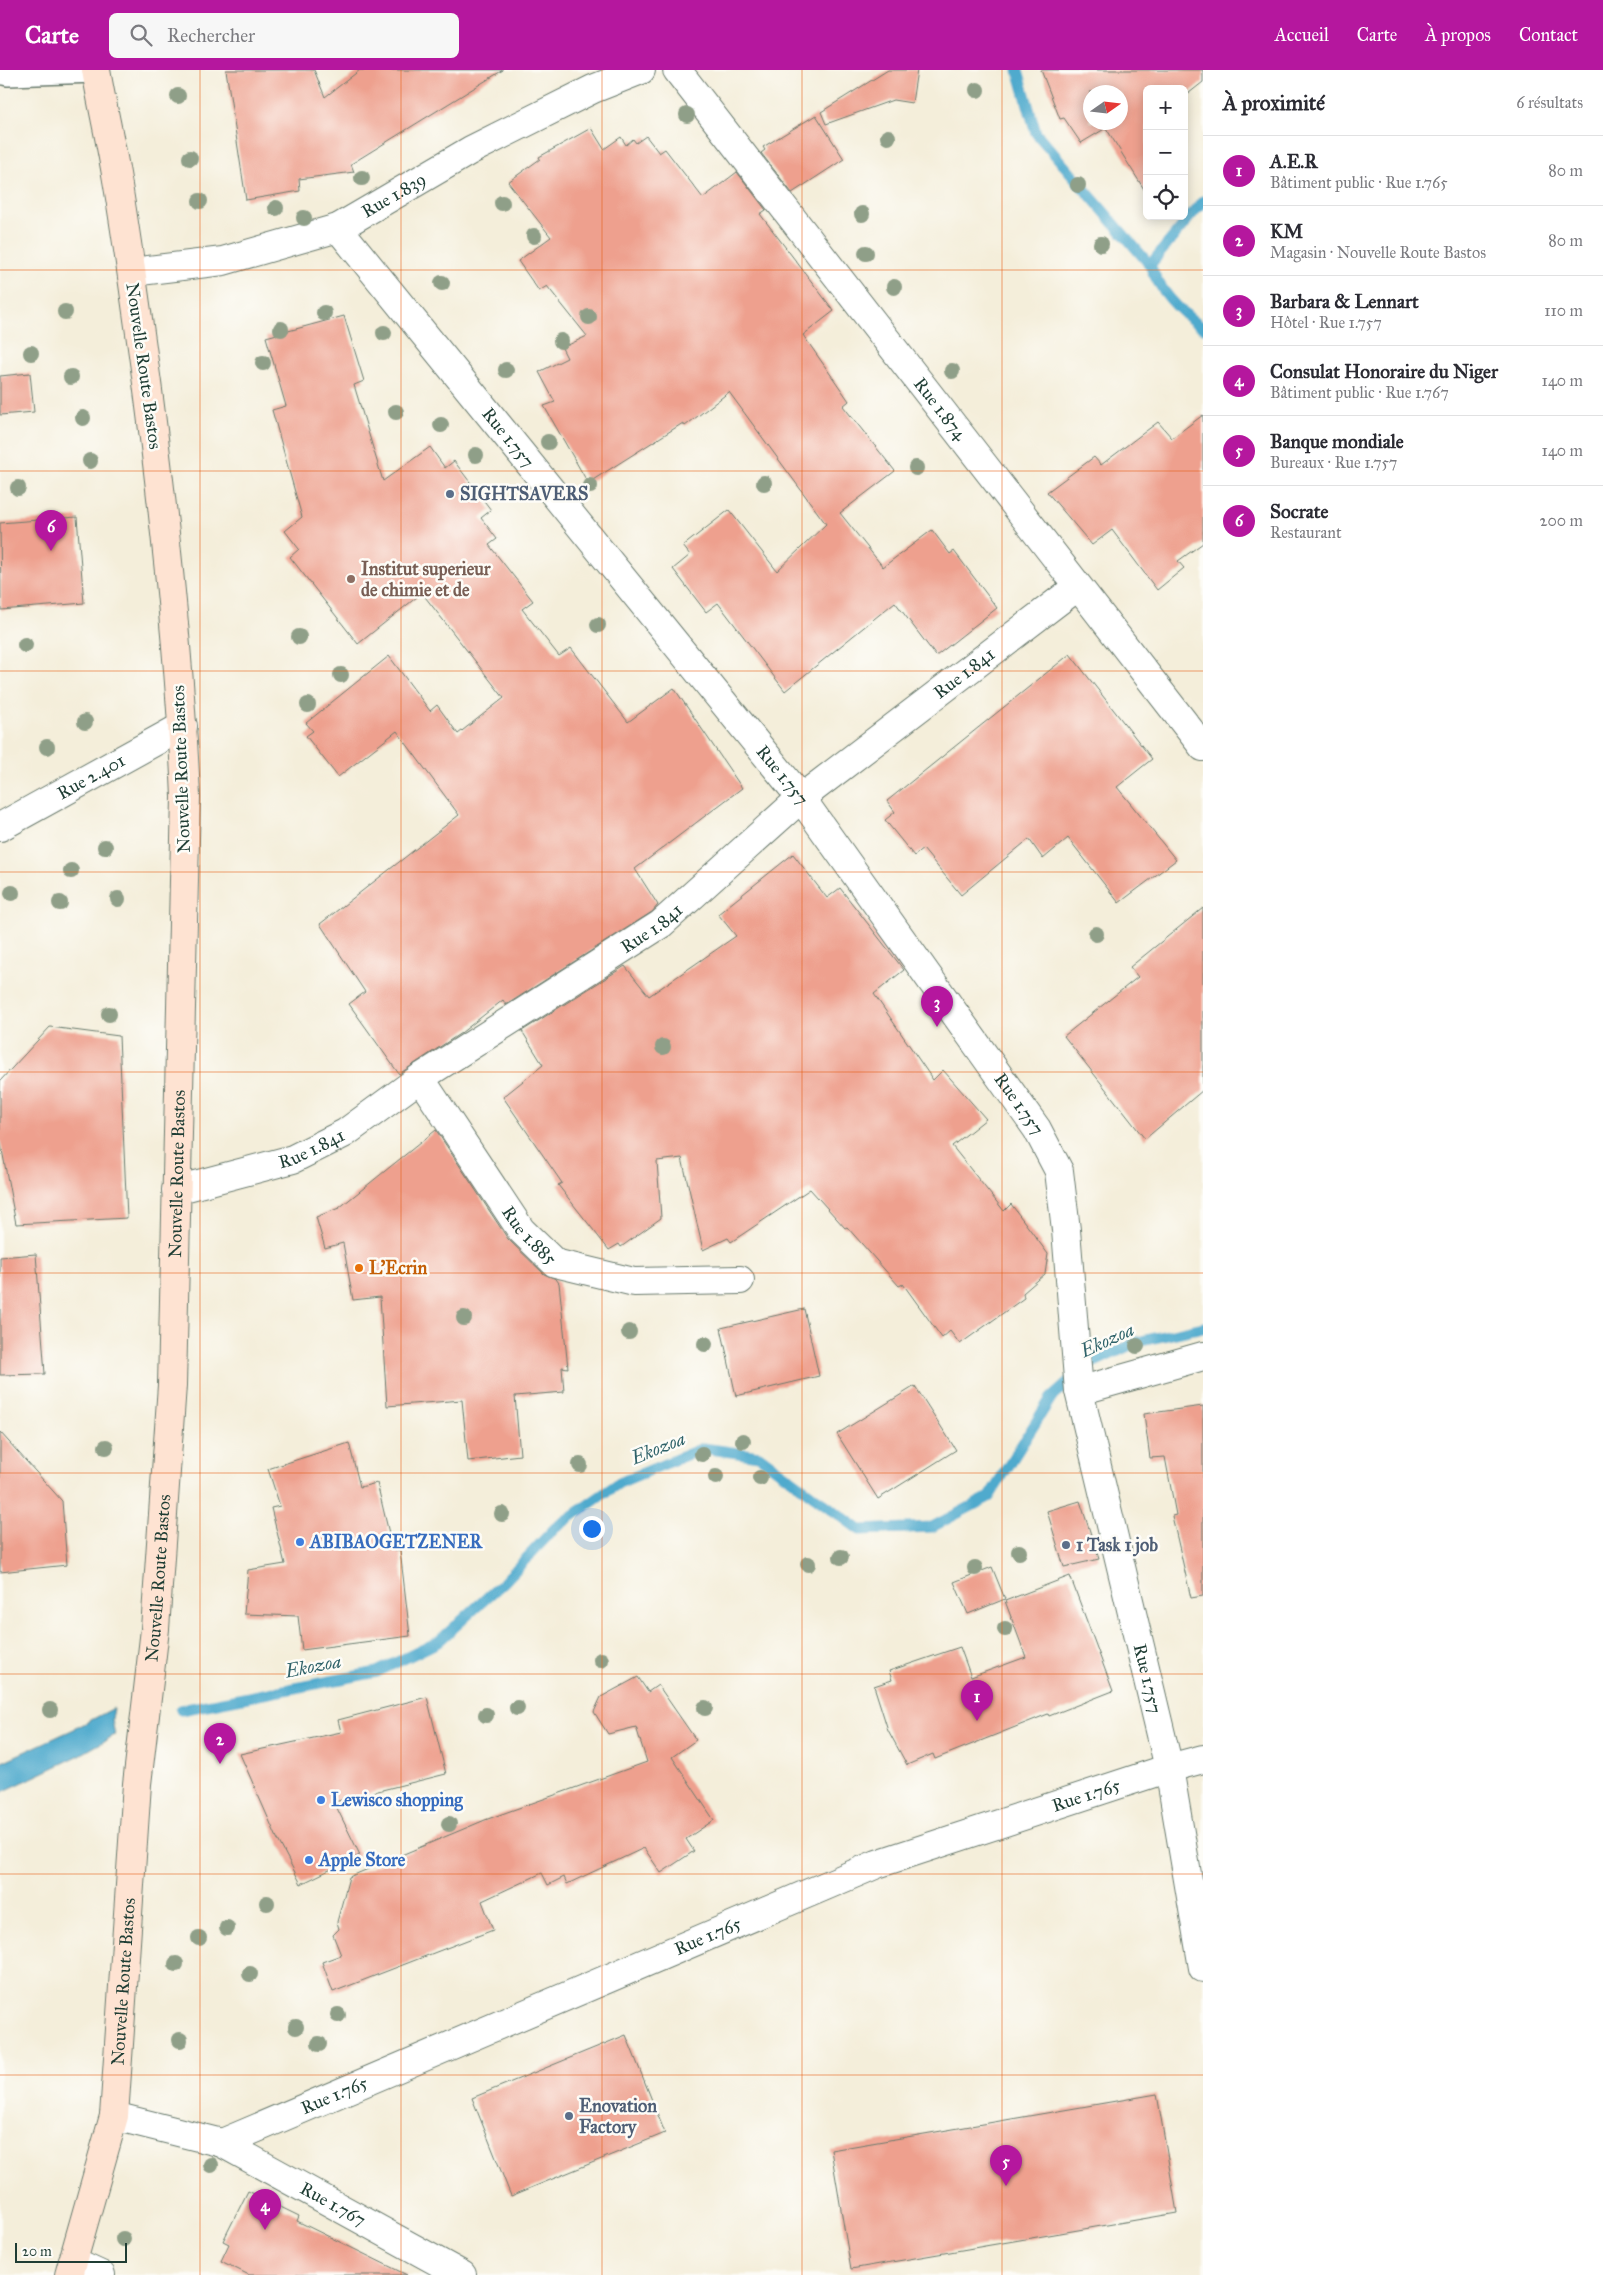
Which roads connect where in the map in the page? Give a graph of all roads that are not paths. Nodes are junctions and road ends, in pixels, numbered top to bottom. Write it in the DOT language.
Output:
graph roads {
  1 [pos="641,70"];
  2 [pos="677,70"];
  3 [pos="96,71"];
  4 [pos="0,73"];
  5 [pos="338,228"];
  6 [pos="132,272"];
  7 [pos="1076,587"];
  8 [pos="183,726"];
  9 [pos="1203,748"];
  10 [pos="801,798"];
  11 [pos="0,827"];
  12 [pos="420,1078"];
  13 [pos="176,1190"];
  14 [pos="740,1280"];
  15 [pos="1203,1356"];
  16 [pos="1079,1391"];
  17 [pos="1203,1759"];
  18 [pos="1169,1768"];
  19 [pos="1203,1968"];
  20 [pos="114,2116"];
  21 [pos="222,2143"];
  22 [pos="71,2269"];
  23 [pos="101,2275"];
  24 [pos="462,2275"];
  1 -- 5 [label="street, Rue 1.839"];
  2 -- 7 [label="street, Rue 1.874"];
  3 -- 4 [label="lane"];
  3 -- 6 [label="main road, Nouvelle Route Bastos"];
  5 -- 6 [label="street, Rue 1.839"];
  5 -- 10 [label="street, Rue 1.757"];
  6 -- 8 [label="main road, Nouvelle Route Bastos"];
  7 -- 9 [label="street, Rue 1.874"];
  7 -- 10 [label="street, Rue 1.841"];
  8 -- 11 [label="street, Rue 2.401"];
  8 -- 13 [label="main road, Nouvelle Route Bastos"];
  10 -- 12 [label="street, Rue 1.841"];
  10 -- 16 [label="street, Rue 1.757"];
  12 -- 13 [label="street, Rue 1.841"];
  12 -- 14 [label="street, Rue 1.885"];
  13 -- 20 [label="main road, Nouvelle Route Bastos"];
  15 -- 16 [label="street"];
  16 -- 18 [label="street, Rue 1.757"];
  17 -- 18 [label="street, Rue 1.765"];
  18 -- 19 [label="street, Rue 1.757"];
  18 -- 21 [label="street, Rue 1.765"];
  20 -- 21 [label="street, Rue 1.767"];
  20 -- 22 [label="main road, Nouvelle Route Bastos"];
  21 -- 24 [label="street, Rue 1.767"];
  22 -- 23 [label="street"];
}
